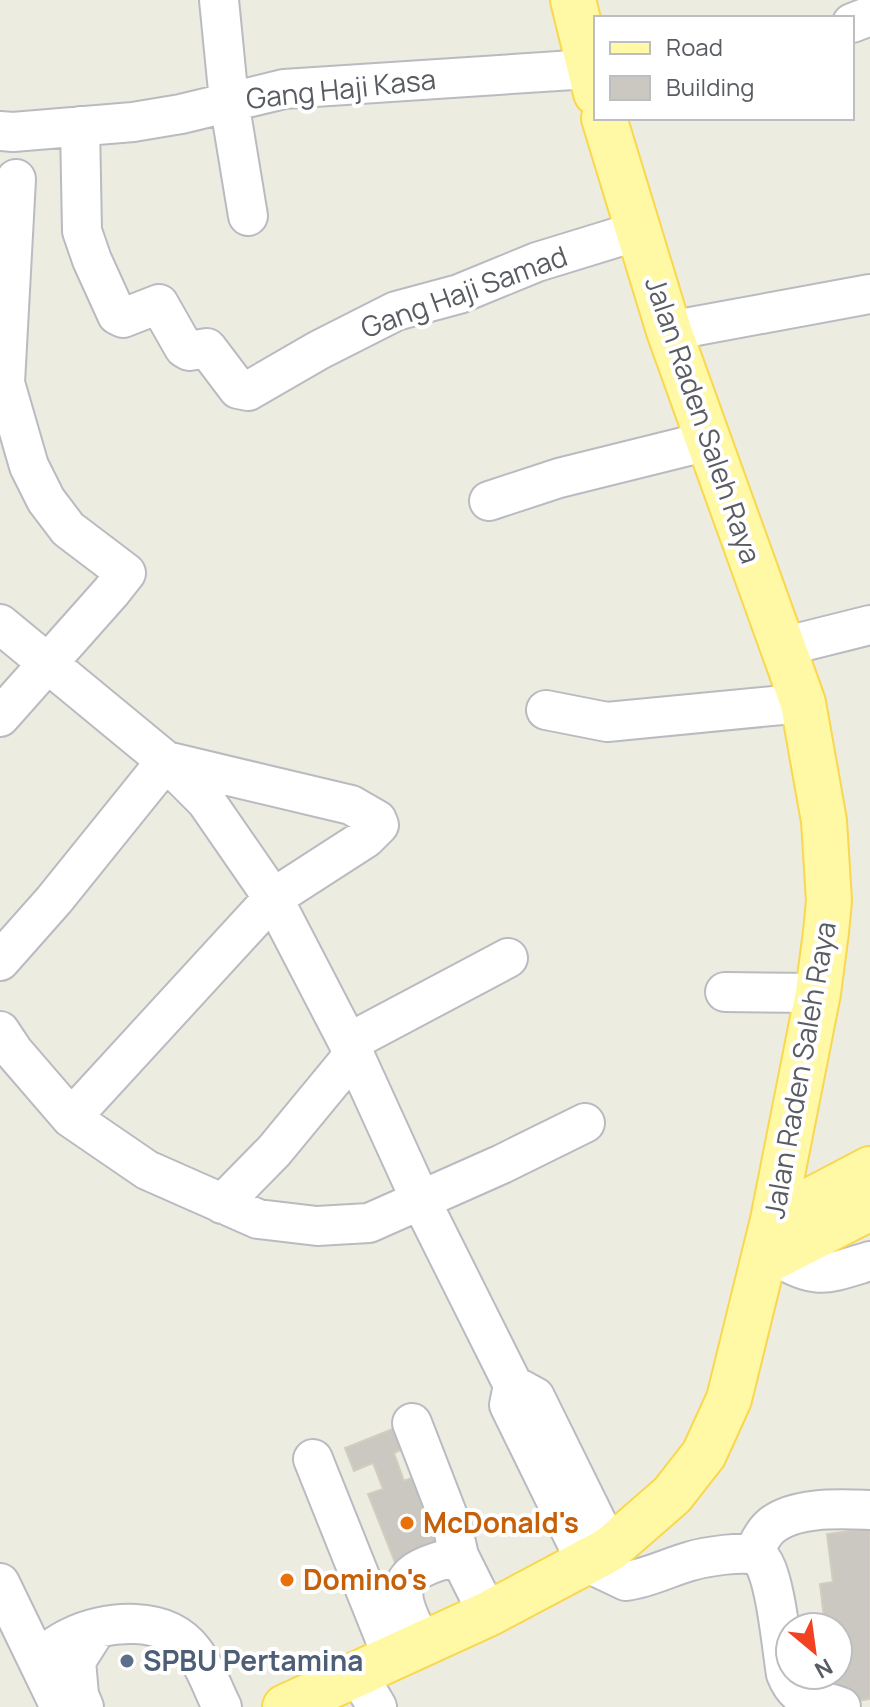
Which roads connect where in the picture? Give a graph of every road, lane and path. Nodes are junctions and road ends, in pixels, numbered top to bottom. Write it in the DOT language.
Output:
graph roads {
  1 [pos="219,0"];
  2 [pos="573,0"];
  3 [pos="594,73"];
  4 [pos="229,101"];
  5 [pos="594,104"];
  6 [pos="607,120"];
  7 [pos="80,126"];
  8 [pos="0,131"];
  9 [pos="16,179"];
  10 [pos="248,216"];
  11 [pos="638,231"];
  12 [pos="870,294"];
  13 [pos="669,331"];
  14 [pos="708,441"];
  15 [pos="489,501"];
  16 [pos="0,624"];
  17 [pos="870,625"];
  18 [pos="782,647"];
  19 [pos="47,663"];
  20 [pos="803,703"];
  21 [pos="546,710"];
  22 [pos="0,717"];
  23 [pos="166,761"];
  24 [pos="273,898"];
  25 [pos="508,958"];
  26 [pos="0,961"];
  27 [pos="725,992"];
  28 [pos="818,993"];
  29 [pos="0,1031"];
  30 [pos="351,1048"];
  31 [pos="71,1118"];
  32 [pos="585,1123"];
  33 [pos="870,1169"];
  34 [pos="421,1201"];
  35 [pos="222,1204"];
  36 [pos="870,1208"];
  37 [pos="771,1246"];
  38 [pos="870,1261"];
  39 [pos="412,1423"];
  40 [pos="313,1459"];
  41 [pos="870,1510"];
  42 [pos="753,1554"];
  43 [pos="459,1556"];
  44 [pos="598,1556"];
  45 [pos="0,1583"];
  46 [pos="488,1614"];
  47 [pos="97,1628"];
  48 [pos="38,1658"];
  49 [pos="369,1680"];
  50 [pos="60,1707"];
  51 [pos="84,1707"];
  52 [pos="222,1707"];
  53 [pos="285,1707"];
  54 [pos="841,1707"];
  1 -- 4 [label="street"];
  2 -- 3 [label="main road, Jalan Raden Saleh Raya"];
  4 -- 5 [label="street, Gang Haji Kasa"];
  4 -- 7 [label="street, Gang Haji Kasa"];
  4 -- 10 [label="street"];
  6 -- 11 [label="main road, Jalan Raden Saleh Raya"];
  7 -- 8 [label="street, Gang Haji Kasa"];
  7 -- 11 [label="street, Gang Haji Samad"];
  9 -- 19 [label="street"];
  11 -- 13 [label="main road, Jalan Raden Saleh Raya"];
  12 -- 13 [label="street"];
  13 -- 14 [label="main road, Jalan Raden Saleh Raya"];
  14 -- 15 [label="street"];
  14 -- 18 [label="main road, Jalan Raden Saleh Raya"];
  16 -- 19 [label="street"];
  17 -- 18 [label="street"];
  18 -- 20 [label="main road, Jalan Raden Saleh Raya"];
  19 -- 22 [label="street"];
  19 -- 23 [label="street"];
  20 -- 21 [label="street"];
  20 -- 28 [label="main road, Jalan Raden Saleh Raya"];
  23 -- 24 [label="street"];
  23 -- 24 [label="street"];
  23 -- 26 [label="street"];
  24 -- 30 [label="street"];
  24 -- 31 [label="street"];
  25 -- 30 [label="street"];
  27 -- 28 [label="street"];
  28 -- 37 [label="main road, Jalan Raden Saleh Raya"];
  29 -- 31 [label="street"];
  30 -- 34 [label="street"];
  30 -- 35 [label="street"];
  31 -- 35 [label="street"];
  32 -- 34 [label="street"];
  33 -- 37 [label="main road"];
  34 -- 35 [label="street"];
  34 -- 44 [label="street"];
  36 -- 37 [label="main road"];
  37 -- 38 [label="street"];
  37 -- 44 [label="main road, Jalan Raden Saleh Raya"];
  39 -- 43 [label="street"];
  40 -- 49 [label="street"];
  41 -- 42 [label="street"];
  42 -- 44 [label="street"];
  42 -- 54 [label="street"];
  43 -- 46 [label="street"];
  43 -- 49 [label="street"];
  44 -- 46 [label="main road, Jalan Raden Saleh Raya"];
  45 -- 48 [label="street"];
  46 -- 49 [label="main road, Jalan Raden Saleh Raya"];
  47 -- 48 [label="street"];
  47 -- 51 [label="street"];
  47 -- 52 [label="street"];
  48 -- 50 [label="street"];
  49 -- 53 [label="main road, Jalan Raden Saleh Raya"];
}
